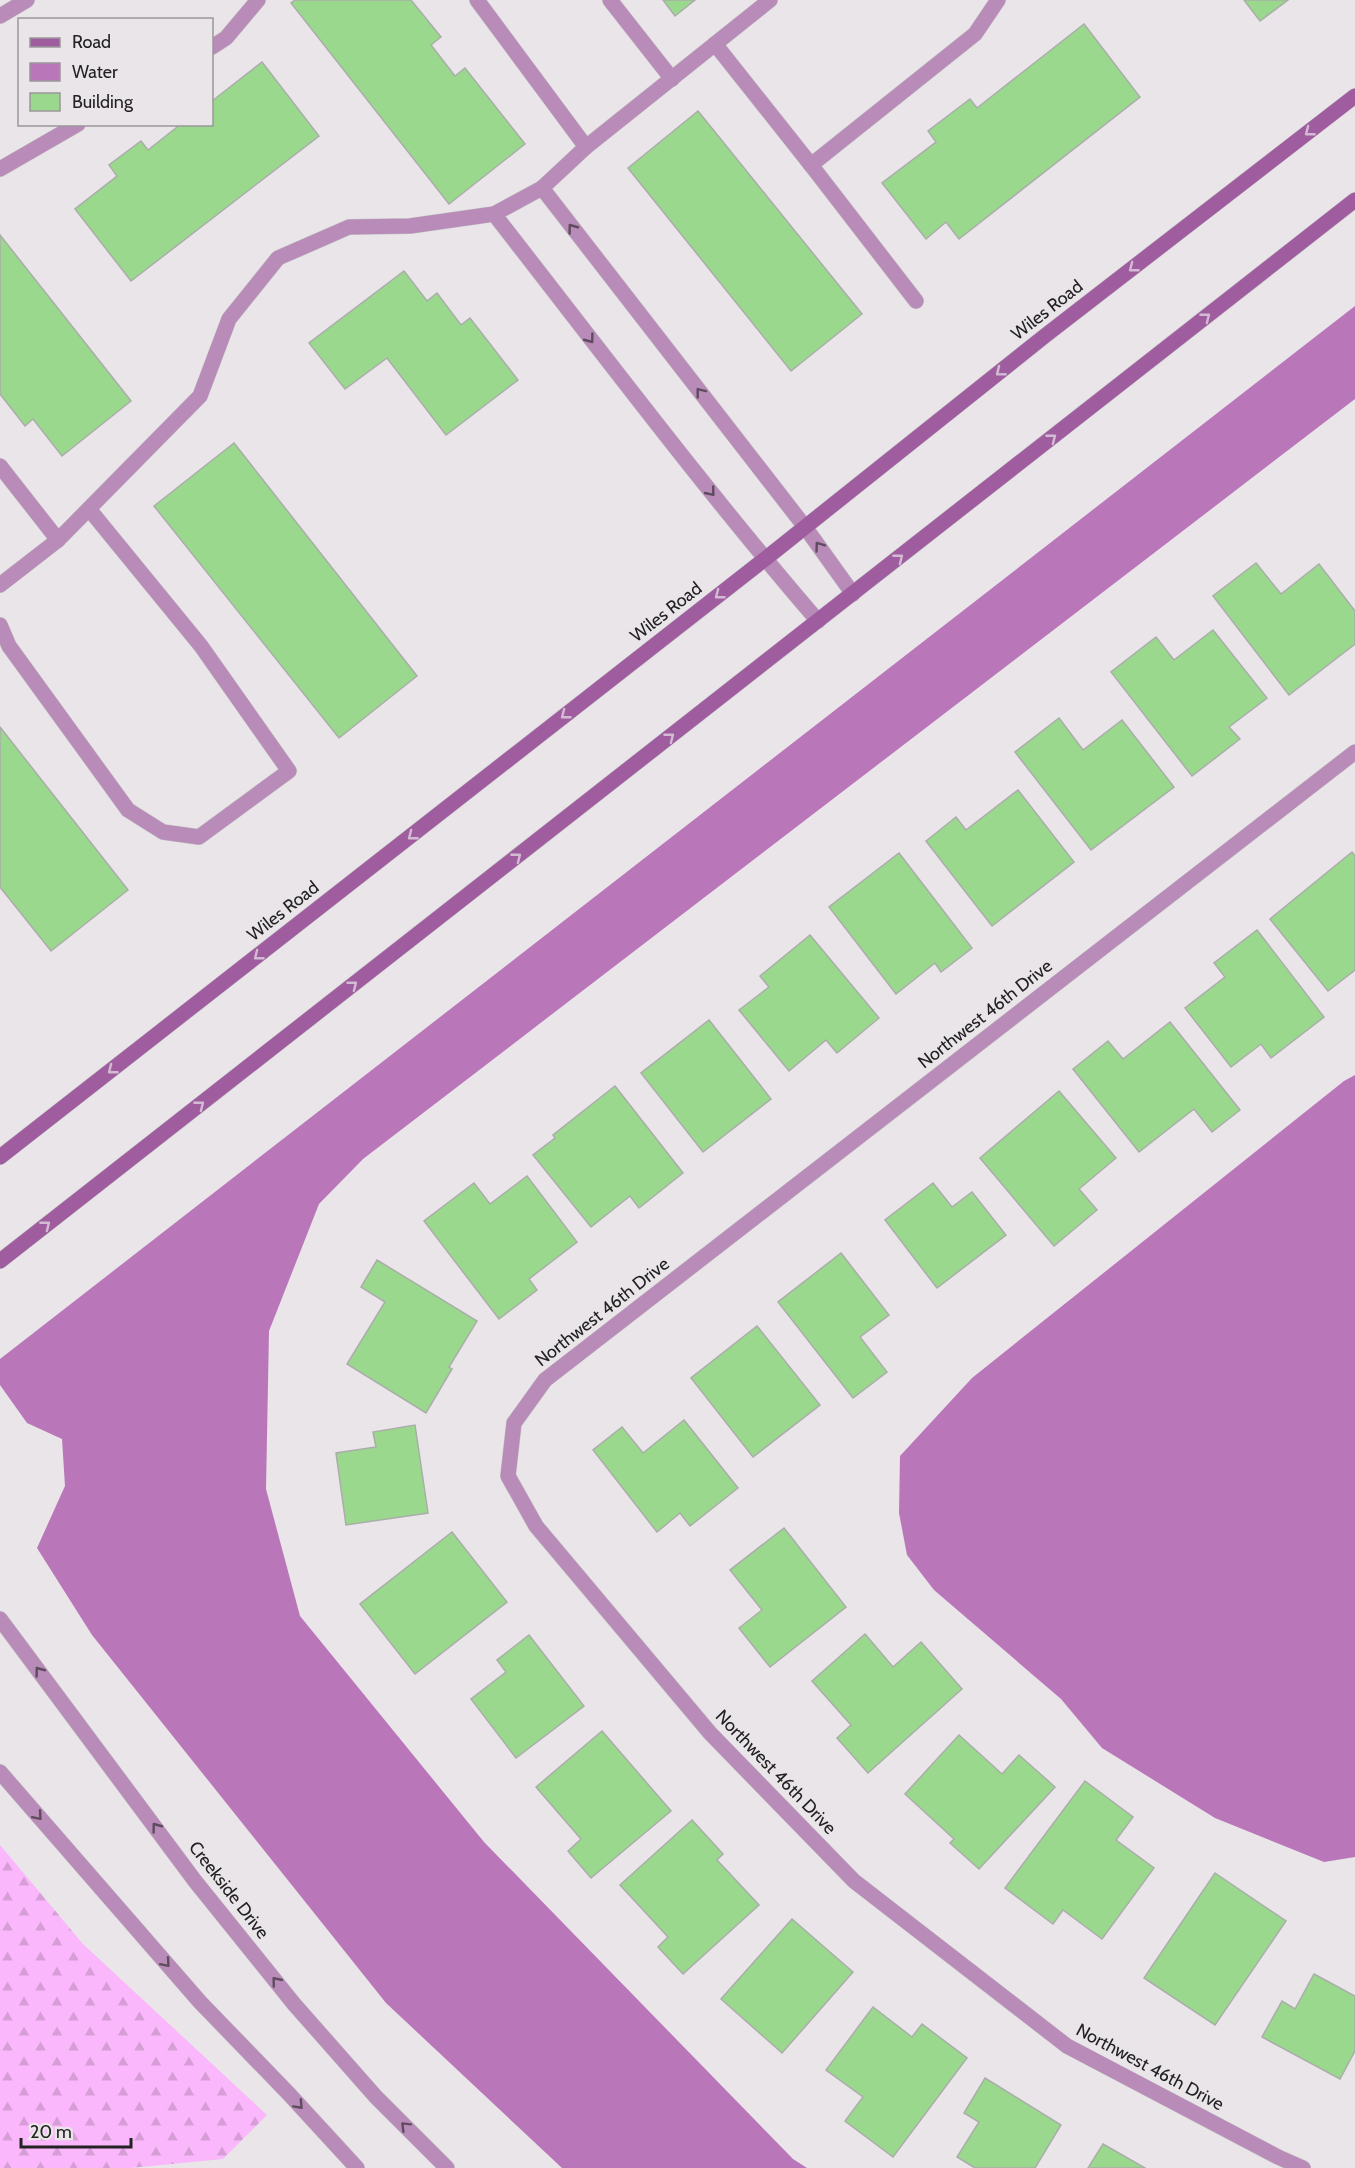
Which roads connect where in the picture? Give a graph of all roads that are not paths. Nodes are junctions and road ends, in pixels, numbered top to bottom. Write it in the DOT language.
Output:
graph roads {
  1 [pos="27,0"];
  2 [pos="258,0"];
  3 [pos="477,0"];
  4 [pos="610,0"];
  5 [pos="770,0"];
  6 [pos="998,0"];
  7 [pos="0,16"];
  8 [pos="715,44"];
  9 [pos="213,45"];
  10 [pos="672,79"];
  11 [pos="1355,96"];
  12 [pos="75,126"];
  13 [pos="586,147"];
  14 [pos="811,165"];
  15 [pos="0,169"];
  16 [pos="542,188"];
  17 [pos="1355,200"];
  18 [pos="494,214"];
  19 [pos="916,301"];
  20 [pos="0,466"];
  21 [pos="89,509"];
  22 [pos="805,527"];
  23 [pos="58,540"];
  24 [pos="765,559"];
  25 [pos="0,585"];
  26 [pos="853,594"];
  27 [pos="818,621"];
  28 [pos="0,625"];
  29 [pos="1355,752"];
  30 [pos="0,1157"];
  31 [pos="0,1261"];
  32 [pos="0,1619"];
  33 [pos="0,1772"];
  34 [pos="357,2168"];
  35 [pos="447,2168"];
  36 [pos="1304,2168"];
  1 -- 7 [label="street"];
  2 -- 9 [label="street"];
  3 -- 13 [label="street"];
  4 -- 10 [label="street"];
  5 -- 8 [label="street"];
  6 -- 14 [label="street"];
  8 -- 10 [label="street"];
  8 -- 14 [label="street"];
  10 -- 13 [label="street"];
  11 -- 22 [label="main road, Wiles Road, one-way"];
  12 -- 15 [label="street"];
  13 -- 16 [label="street"];
  14 -- 19 [label="street"];
  16 -- 18 [label="street"];
  22 -- 16 [label="street, one-way"];
  26 -- 17 [label="main road, one-way"];
  18 -- 21 [label="street"];
  18 -- 24 [label="street, one-way"];
  20 -- 23 [label="street"];
  21 -- 23 [label="street"];
  21 -- 28 [label="street"];
  22 -- 24 [label="main road, Wiles Road"];
  26 -- 22 [label="street, one-way"];
  23 -- 25 [label="street"];
  24 -- 27 [label="street"];
  24 -- 30 [label="main road, Wiles Road, one-way"];
  26 -- 27 [label="main road"];
  31 -- 27 [label="main road, one-way"];
  29 -- 36 [label="street, Northwest 46th Drive"];
  35 -- 32 [label="street, Creekside Drive, one-way"];
  33 -- 34 [label="street, one-way"];
}
